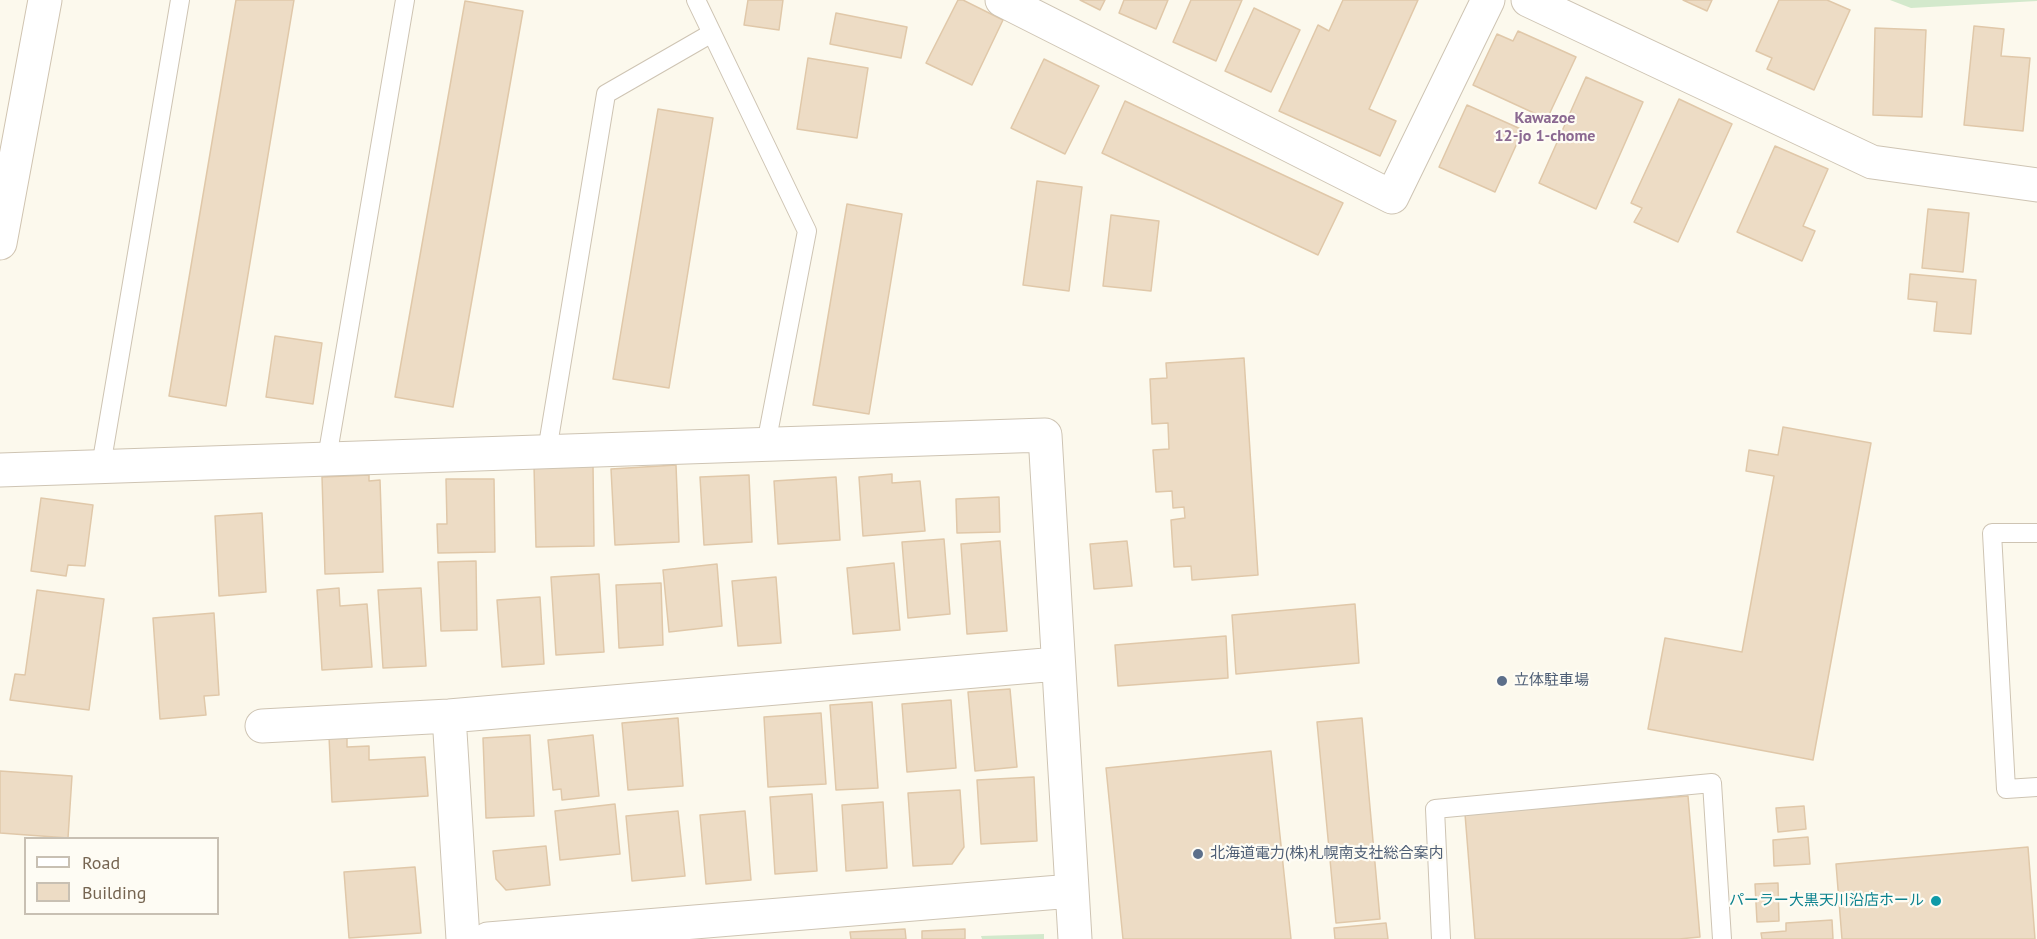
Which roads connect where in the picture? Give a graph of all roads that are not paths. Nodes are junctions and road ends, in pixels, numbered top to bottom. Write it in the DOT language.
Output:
graph roads {
  1 [pos="45,0"];
  2 [pos="180,0"];
  3 [pos="405,0"];
  4 [pos="696,0"];
  5 [pos="1002,0"];
  6 [pos="1488,0"];
  7 [pos="1528,0"];
  8 [pos="712,33"];
  9 [pos="2037,185"];
  10 [pos="0,243"];
  11 [pos="766,444"];
  12 [pos="547,451"];
  13 [pos="327,458"];
  14 [pos="101,466"];
  15 [pos="0,470"];
  16 [pos="2037,533"];
  17 [pos="1058,664"];
  18 [pos="448,716"];
  19 [pos="262,726"];
  20 [pos="2037,787"];
  21 [pos="1072,891"];
  22 [pos="464,939"];
  23 [pos="488,939"];
  24 [pos="1075,939"];
  25 [pos="1441,939"];
  26 [pos="1722,939"];
  1 -- 10 [label="street"];
  2 -- 14 [label="lane"];
  3 -- 13 [label="lane"];
  4 -- 8 [label="lane"];
  5 -- 6 [label="street"];
  7 -- 9 [label="street"];
  8 -- 11 [label="lane"];
  8 -- 12 [label="lane"];
  11 -- 12 [label="street"];
  11 -- 17 [label="street"];
  12 -- 13 [label="street"];
  13 -- 14 [label="street"];
  14 -- 15 [label="street"];
  16 -- 20 [label="lane"];
  17 -- 18 [label="street"];
  17 -- 21 [label="street"];
  18 -- 19 [label="street"];
  18 -- 22 [label="street"];
  21 -- 23 [label="street"];
  21 -- 24 [label="street"];
  25 -- 26 [label="lane"];
}
